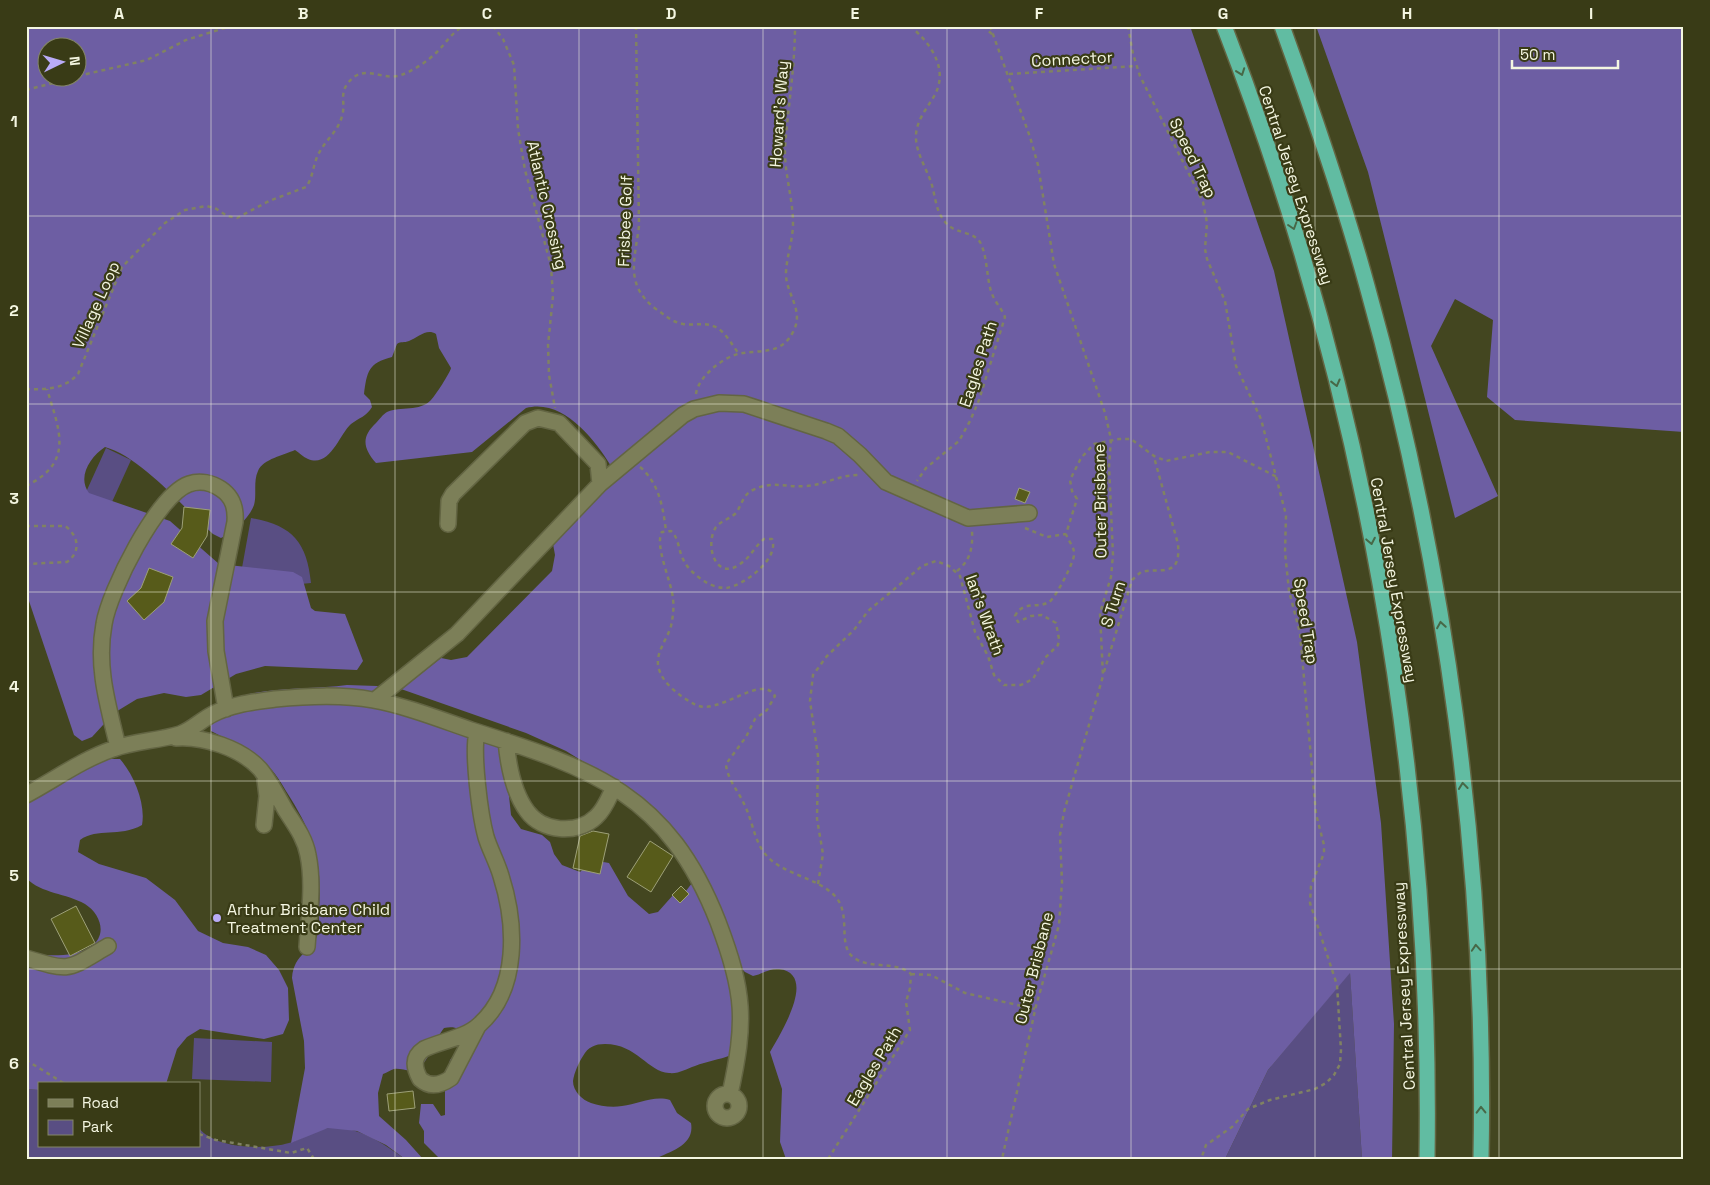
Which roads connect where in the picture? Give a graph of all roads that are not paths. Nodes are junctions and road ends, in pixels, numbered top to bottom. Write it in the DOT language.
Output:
graph roads {
  1 [pos="1224,26"];
  2 [pos="1282,26"];
  3 [pos="600,484"];
  4 [pos="1029,513"];
  5 [pos="448,524"];
  6 [pos="375,700"];
  7 [pos="226,709"];
  8 [pos="204,719"];
  9 [pos="477,732"];
  10 [pos="164,738"];
  11 [pos="204,740"];
  12 [pos="506,740"];
  13 [pos="118,747"];
  14 [pos="264,774"];
  15 [pos="614,787"];
  16 [pos="26,795"];
  17 [pos="264,825"];
  18 [pos="108,946"];
  19 [pos="307,947"];
  20 [pos="26,958"];
  21 [pos="478,1026"];
  22 [pos="730,1094"];
  23 [pos="1427,1159"];
  24 [pos="1482,1159"];
  1 -- 23 [label="highway, Central Jersey Expressway, one-way"];
  24 -- 2 [label="highway, one-way"];
  3 -- 4 [label="street"];
  3 -- 5 [label="street"];
  3 -- 6 [label="street"];
  6 -- 7 [label="street"];
  6 -- 9 [label="street"];
  7 -- 8 [label="street"];
  7 -- 13 [label="street"];
  8 -- 10 [label="street"];
  8 -- 11 [label="street"];
  9 -- 12 [label="street"];
  9 -- 21 [label="street"];
  10 -- 11 [label="street"];
  10 -- 13 [label="street"];
  11 -- 14 [label="street"];
  12 -- 15 [label="street"];
  12 -- 15 [label="street"];
  13 -- 16 [label="street"];
  14 -- 17 [label="street"];
  14 -- 19 [label="street"];
  15 -- 22 [label="street"];
  18 -- 20 [label="street"];
}
